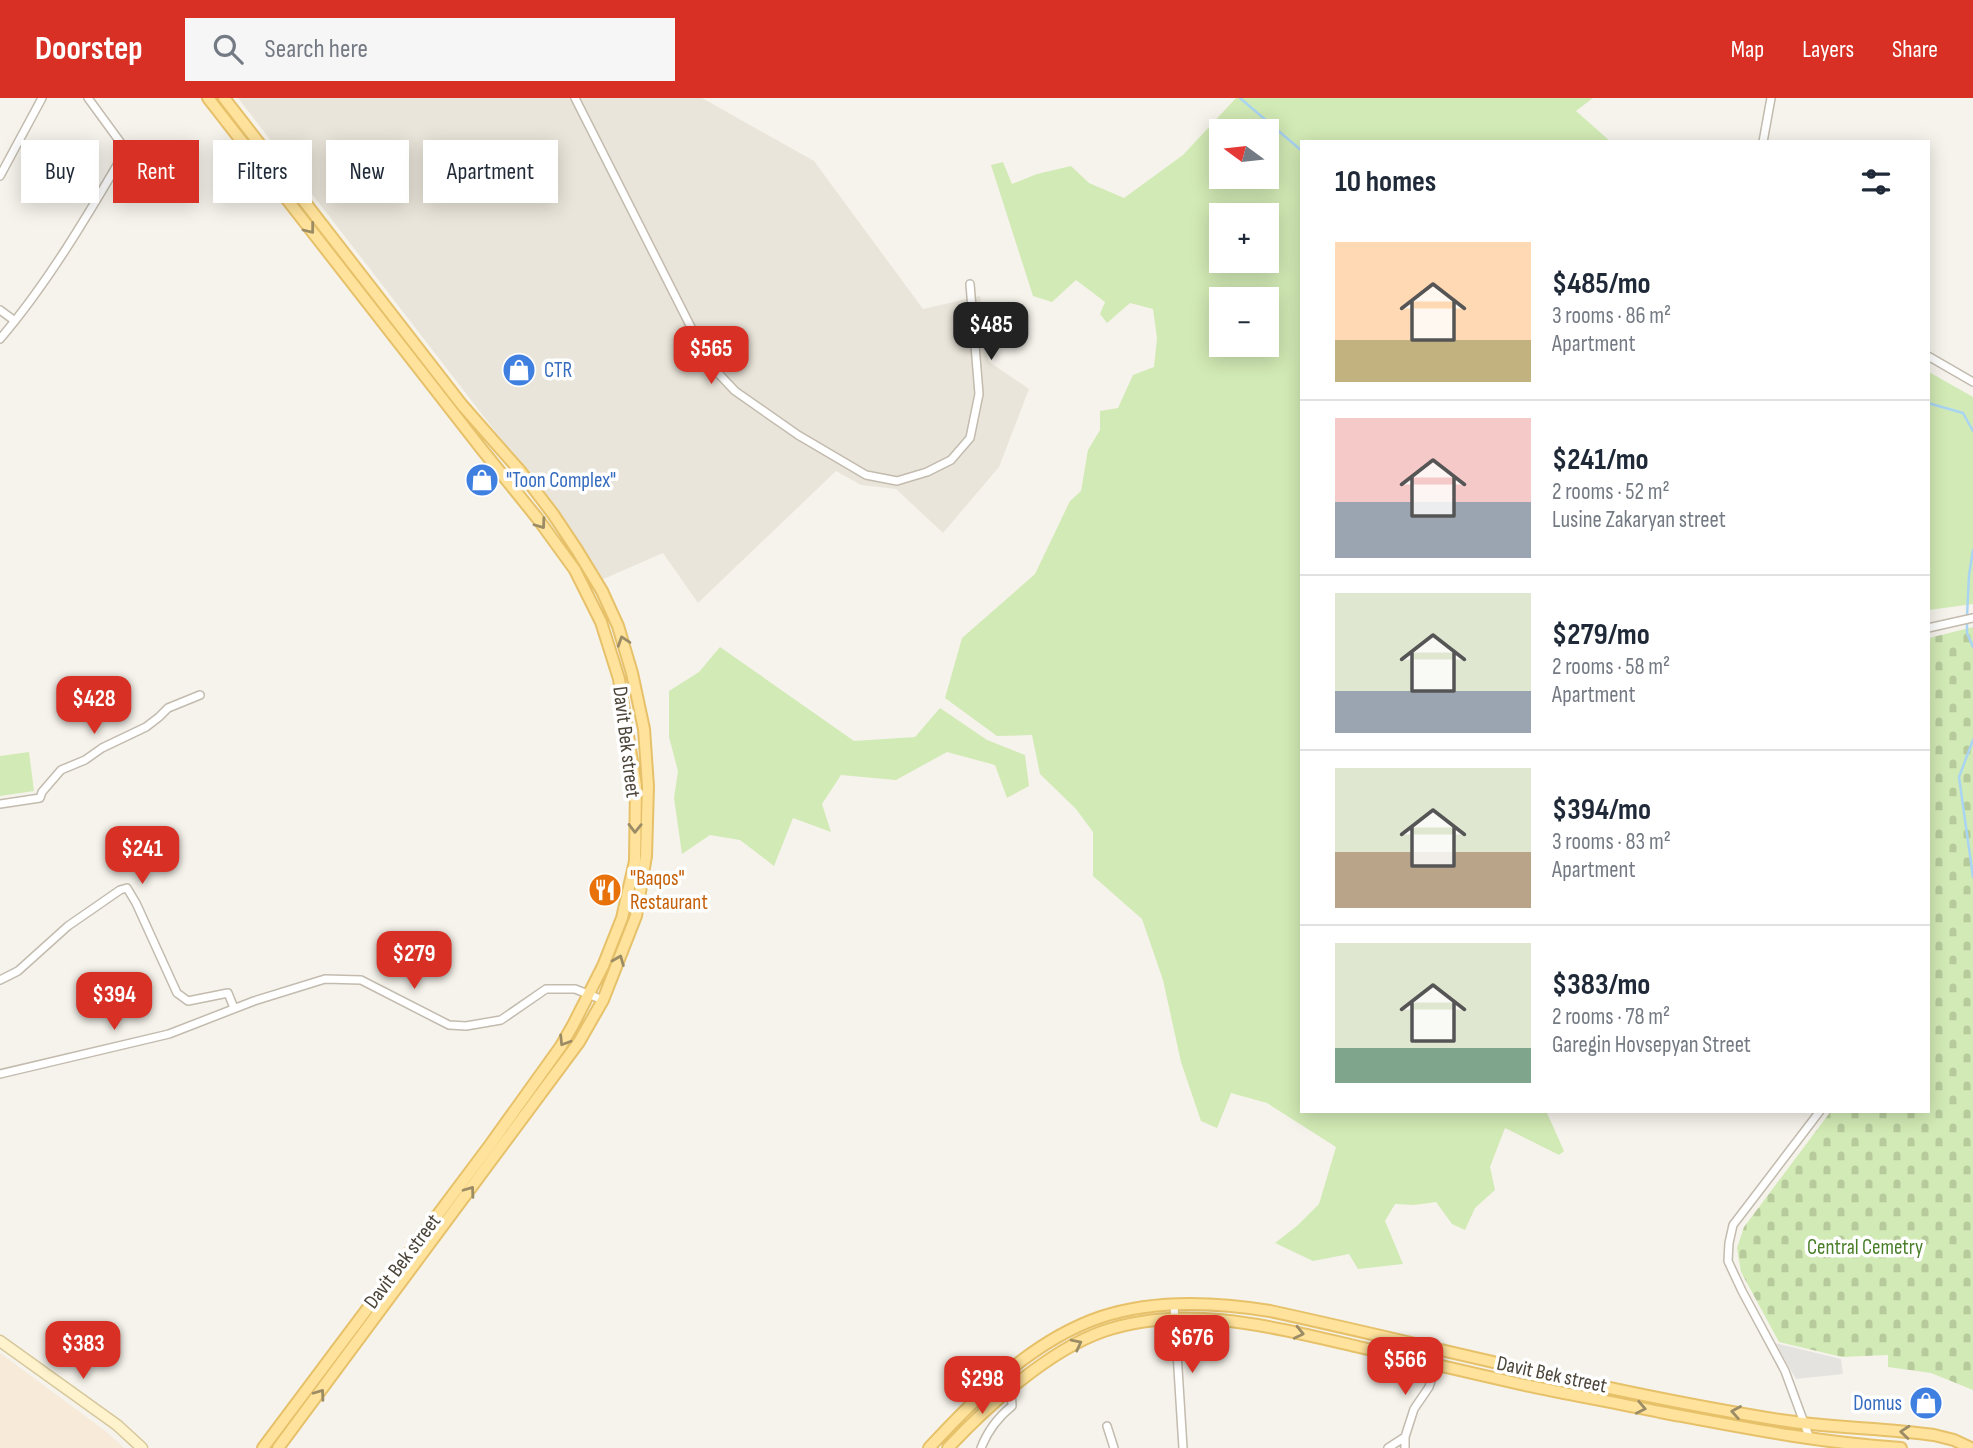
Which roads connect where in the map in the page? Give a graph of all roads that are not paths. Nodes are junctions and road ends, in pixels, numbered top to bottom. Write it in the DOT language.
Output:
graph roads {
  1 [pos="42,98"];
  2 [pos="88,98"];
  3 [pos="208,98"];
  4 [pos="224,98"];
  5 [pos="575,98"];
  6 [pos="1771,98"];
  7 [pos="1763,140"];
  8 [pos="0,176"];
  9 [pos="345,264"];
  10 [pos="970,284"];
  11 [pos="0,310"];
  12 [pos="15,321"];
  13 [pos="0,339"];
  14 [pos="1930,357"];
  15 [pos="1973,382"];
  16 [pos="468,411"];
  17 [pos="459,420"];
  18 [pos="521,472"];
  19 [pos="509,482"];
  20 [pos="1973,618"];
  21 [pos="1930,628"];
  22 [pos="200,695"];
  23 [pos="0,804"];
  24 [pos="0,980"];
  25 [pos="590,993"];
  26 [pos="603,1000"];
  27 [pos="234,1009"];
  28 [pos="0,1074"];
  29 [pos="1818,1113"];
  30 [pos="421,1237"];
  31 [pos="430,1244"];
  32 [pos="1174,1305"];
  33 [pos="1174,1320"];
  34 [pos="0,1340"];
  35 [pos="1438,1350"];
  36 [pos="1436,1365"];
  37 [pos="1011,1390"];
  38 [pos="1803,1422"];
  39 [pos="1107,1426"];
  40 [pos="1405,1437"];
  41 [pos="1810,1440"];
  42 [pos="142,1448"];
  43 [pos="263,1448"];
  44 [pos="278,1448"];
  45 [pos="929,1448"];
  46 [pos="948,1448"];
  47 [pos="981,1448"];
  48 [pos="1114,1448"];
  49 [pos="1183,1448"];
  50 [pos="1388,1448"];
  51 [pos="1405,1448"];
  52 [pos="1901,1448"];
  53 [pos="1971,1448"];
  1 -- 8 [label="street"];
  2 -- 12 [label="street"];
  3 -- 9 [label="main road, Davit Bek street, one-way"];
  4 -- 9 [label="main road, Davit Bek street"];
  5 -- 10 [label="street"];
  6 -- 7 [label="street"];
  9 -- 16 [label="main road, Davit Bek street"];
  9 -- 17 [label="main road, Davit Bek street"];
  11 -- 12 [label="street"];
  12 -- 13 [label="street"];
  14 -- 15 [label="street"];
  16 -- 17 [label="main road"];
  16 -- 18 [label="main road, Davit Bek street"];
  17 -- 19 [label="main road, Davit Bek street"];
  18 -- 19 [label="main road"];
  26 -- 18 [label="main road, Davit Bek street, one-way"];
  19 -- 25 [label="main road, Davit Bek street, one-way"];
  20 -- 21 [label="street"];
  22 -- 23 [label="street"];
  24 -- 27 [label="street"];
  25 -- 26 [label="street"];
  25 -- 27 [label="street"];
  25 -- 30 [label="main road, Davit Bek street, one-way"];
  31 -- 26 [label="main road, Davit Bek street, one-way"];
  27 -- 28 [label="street"];
  29 -- 38 [label="street"];
  30 -- 31 [label="main road"];
  30 -- 43 [label="main road, Davit Bek street"];
  44 -- 31 [label="main road, Davit Bek street, one-way"];
  32 -- 33 [label="street"];
  32 -- 35 [label="main road, Davit Bek street"];
  32 -- 45 [label="main road, Davit Bek street"];
  33 -- 36 [label="main road, Davit Bek street, one-way"];
  37 -- 33 [label="main road, Davit Bek street, one-way"];
  33 -- 49 [label="street"];
  34 -- 42 [label="main road"];
  35 -- 36 [label="street"];
  38 -- 35 [label="main road, Davit Bek street, one-way"];
  36 -- 40 [label="street"];
  36 -- 41 [label="main road, Davit Bek street, one-way"];
  37 -- 46 [label="main road, Davit Bek street"];
  37 -- 47 [label="street"];
  38 -- 41 [label="street"];
  53 -- 38 [label="main road, Davit Bek street, one-way"];
  39 -- 48 [label="street"];
  40 -- 50 [label="street"];
  40 -- 51 [label="street"];
  41 -- 52 [label="main road, Davit Bek street"];
}
